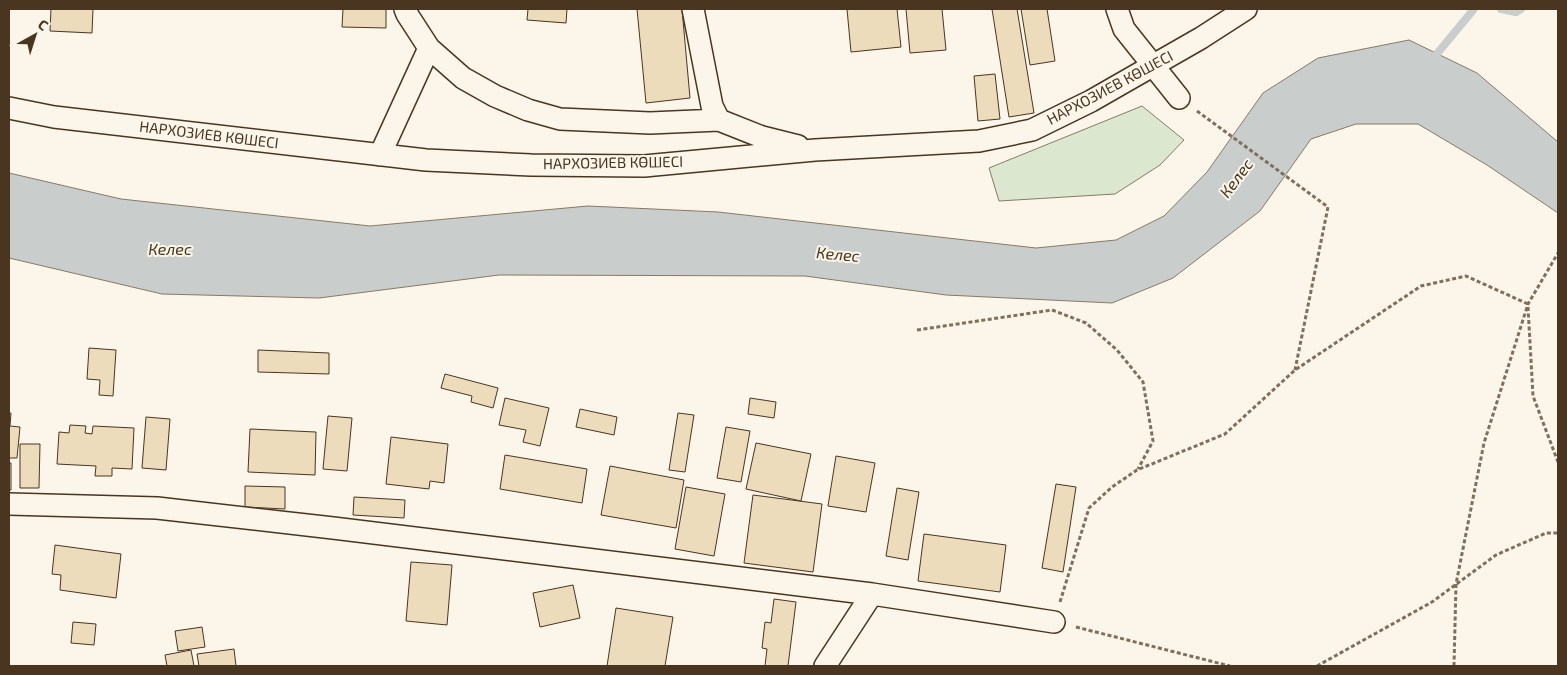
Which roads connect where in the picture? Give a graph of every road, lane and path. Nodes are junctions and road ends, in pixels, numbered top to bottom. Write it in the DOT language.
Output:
graph roads {
  1 [pos="405,9"];
  2 [pos="693,9"];
  3 [pos="1117,9"];
  4 [pos="1246,9"];
  5 [pos="428,48"];
  6 [pos="1152,66"];
  7 [pos="1179,98"];
  8 [pos="9,108"];
  9 [pos="719,120"];
  10 [pos="815,150"];
  11 [pos="380,155"];
  12 [pos="1558,253"];
  13 [pos="1528,304"];
  14 [pos="918,330"];
  15 [pos="1294,370"];
  16 [pos="1558,462"];
  17 [pos="1137,470"];
  18 [pos="9,504"];
  19 [pos="1558,533"];
  20 [pos="1456,584"];
  21 [pos="872,594"];
  22 [pos="1054,622"];
  23 [pos="825,666"];
  24 [pos="1230,666"];
  25 [pos="1317,666"];
  26 [pos="1454,666"];
  1 -- 5 [label="street"];
  2 -- 9 [label="street"];
  3 -- 6 [label="street"];
  4 -- 6 [label="street, НАРХОЗИЕВ КӨШЕСІ"];
  5 -- 9 [label="street"];
  5 -- 11 [label="street"];
  6 -- 7 [label="street"];
  6 -- 10 [label="street, НАРХОЗИЕВ КӨШЕСІ"];
  7 -- 15 [label="path"];
  8 -- 11 [label="street, НАРХОЗИЕВ КӨШЕСІ"];
  9 -- 10 [label="street"];
  10 -- 11 [label="street, НАРХОЗИЕВ КӨШЕСІ"];
  12 -- 13 [label="path"];
  13 -- 15 [label="path"];
  13 -- 16 [label="path"];
  13 -- 20 [label="path"];
  14 -- 17 [label="path"];
  15 -- 17 [label="path"];
  17 -- 22 [label="path"];
  18 -- 21 [label="street"];
  19 -- 20 [label="path"];
  20 -- 25 [label="path"];
  20 -- 26 [label="path"];
  21 -- 22 [label="street"];
  21 -- 23 [label="street"];
  22 -- 24 [label="path"];
}
